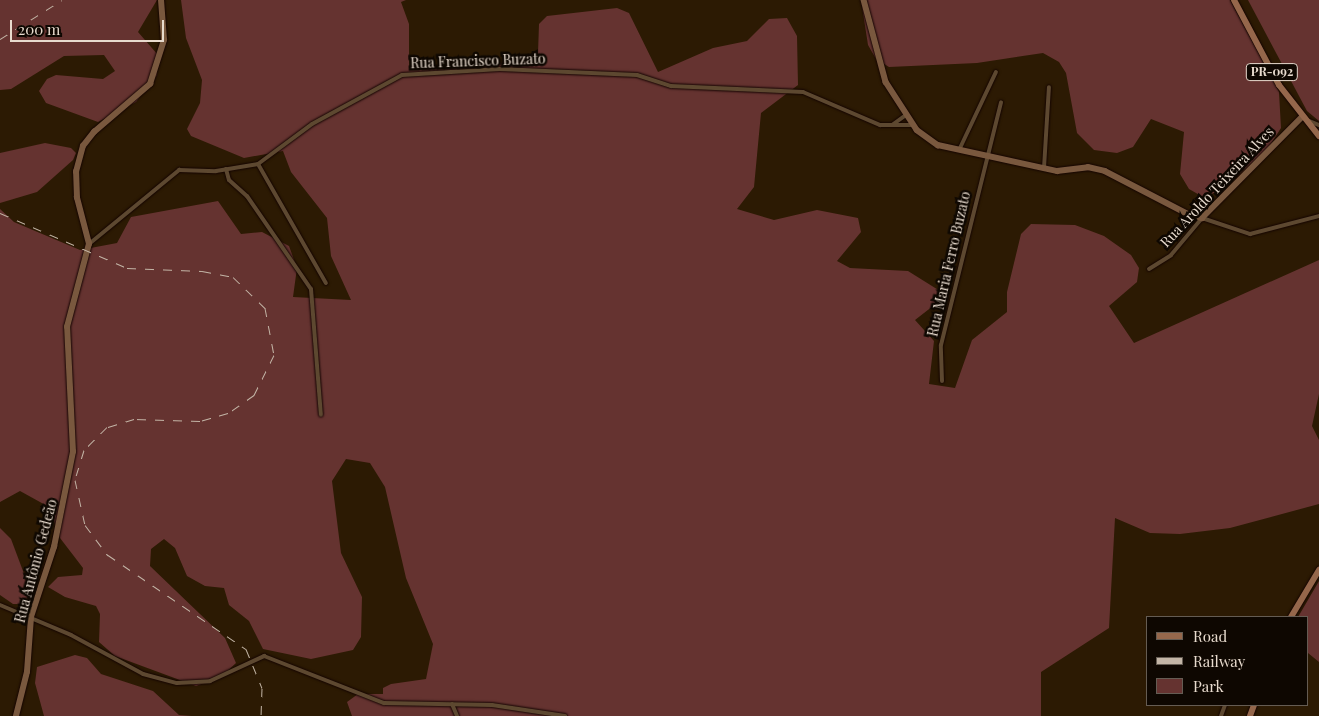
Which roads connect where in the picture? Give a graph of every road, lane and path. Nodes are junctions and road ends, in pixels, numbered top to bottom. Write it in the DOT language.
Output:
graph roads {
  1 [pos="161,0"];
  2 [pos="865,0"];
  3 [pos="1234,0"];
  4 [pos="996,72"];
  5 [pos="1049,87"];
  6 [pos="1001,102"];
  7 [pos="906,115"];
  8 [pos="1300,118"];
  9 [pos="892,125"];
  10 [pos="914,125"];
  11 [pos="1319,125"];
  12 [pos="1319,136"];
  13 [pos="1319,142"];
  14 [pos="960,148"];
  15 [pos="988,154"];
  16 [pos="258,164"];
  17 [pos="1044,168"];
  18 [pos="226,169"];
  19 [pos="1319,216"];
  20 [pos="1202,218"];
  21 [pos="89,244"];
  22 [pos="1150,269"];
  23 [pos="326,283"];
  24 [pos="942,381"];
  25 [pos="321,416"];
  26 [pos="1319,570"];
  27 [pos="0,605"];
  28 [pos="1292,616"];
  29 [pos="31,617"];
  30 [pos="452,704"];
  31 [pos="16,716"];
  32 [pos="457,716"];
  33 [pos="565,716"];
  1 -- 21 [label="street"];
  2 -- 7 [label="street"];
  3 -- 8 [label="main road, PR-092"];
  4 -- 14 [label="street"];
  5 -- 17 [label="street"];
  6 -- 15 [label="street, Rua Maria Ferro Buzato"];
  7 -- 9 [label="street"];
  7 -- 10 [label="street"];
  8 -- 11 [label="street"];
  8 -- 12 [label="main road, PR-092"];
  8 -- 20 [label="street, Rua Aroldo Teixeira Alves"];
  9 -- 10 [label="street, Rua Francisco Buzato"];
  9 -- 16 [label="street, Rua Francisco Buzato"];
  10 -- 14 [label="street"];
  12 -- 13 [label="street"];
  14 -- 15 [label="street"];
  15 -- 17 [label="street"];
  15 -- 24 [label="street, Rua Maria Ferro Buzato"];
  16 -- 18 [label="street, Rua Francisco Buzato"];
  16 -- 23 [label="street"];
  17 -- 20 [label="street"];
  18 -- 21 [label="street, Rua Francisco Buzato"];
  18 -- 25 [label="street"];
  19 -- 20 [label="street"];
  20 -- 22 [label="street, Rua Aroldo Teixeira Alves"];
  21 -- 29 [label="street, Rua Antônio Gedeão"];
  26 -- 28 [label="main road"];
  27 -- 29 [label="street"];
  29 -- 30 [label="street"];
  29 -- 31 [label="street, Rua Antônio Gedeão"];
  30 -- 32 [label="street"];
  30 -- 33 [label="street"];
}
